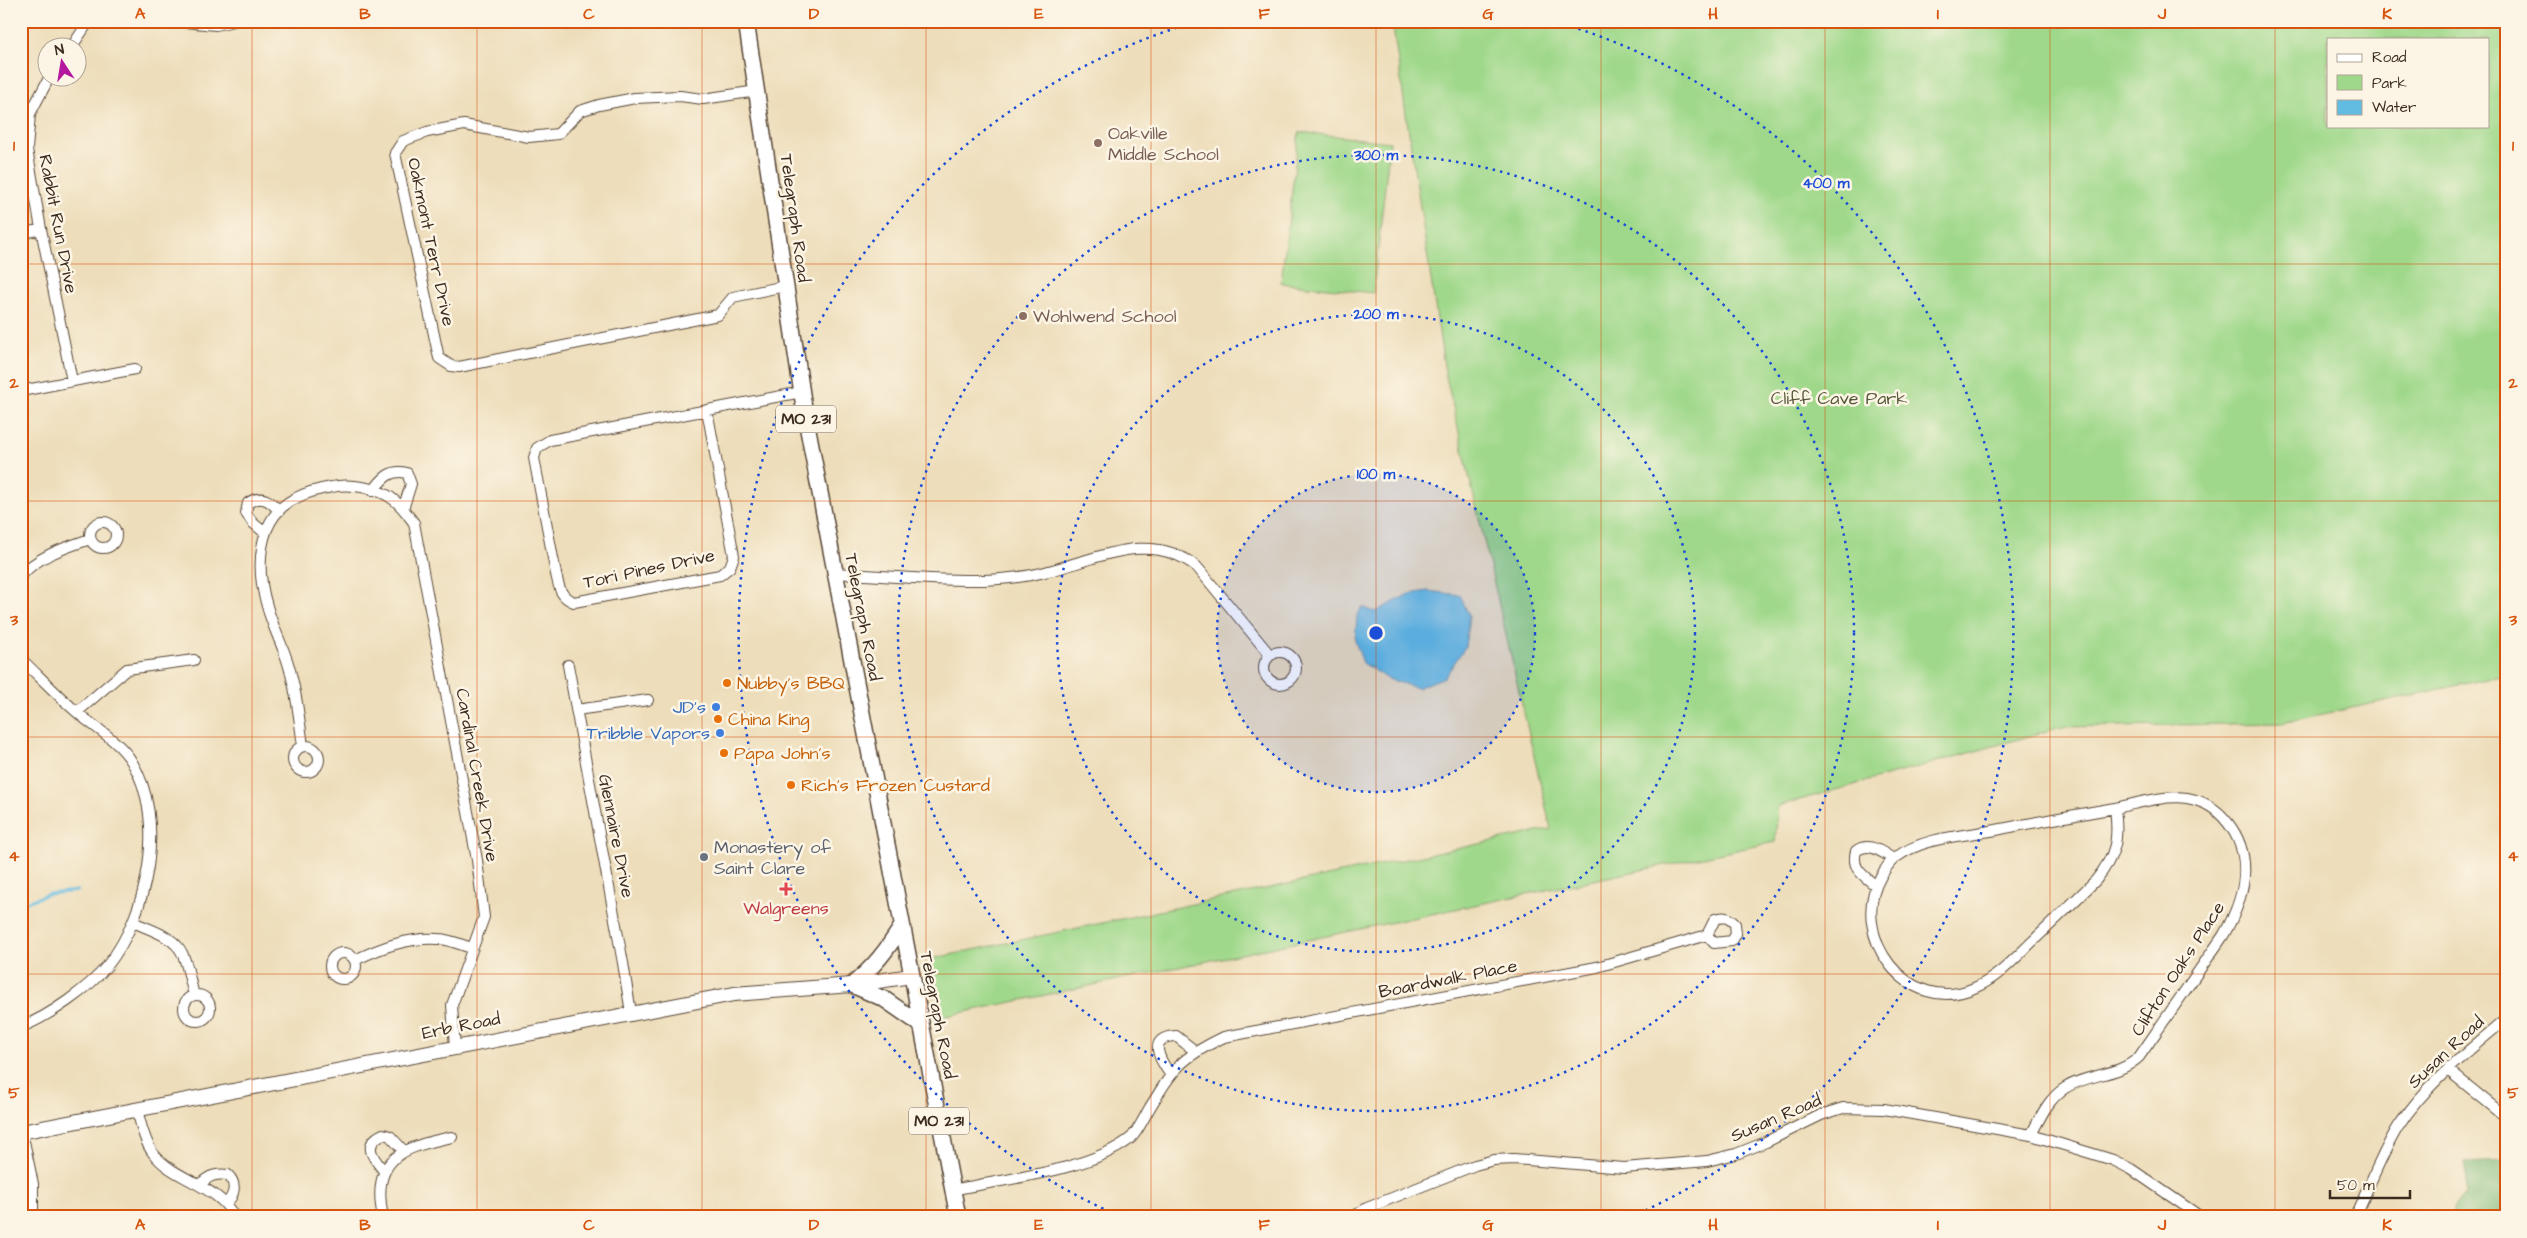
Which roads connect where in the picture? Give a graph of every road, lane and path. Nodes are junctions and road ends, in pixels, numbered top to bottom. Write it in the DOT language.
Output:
graph roads {
  1 [pos="89,21"];
  2 [pos="173,21"];
  3 [pos="234,21"];
  4 [pos="746,21"];
  5 [pos="77,38"];
  6 [pos="44,88"];
  7 [pos="757,91"];
  8 [pos="41,230"];
  9 [pos="21,234"];
  10 [pos="785,286"];
  11 [pos="135,369"];
  12 [pos="72,380"];
  13 [pos="21,391"];
  14 [pos="802,392"];
  15 [pos="707,410"];
  16 [pos="373,491"];
  17 [pos="403,509"];
  18 [pos="279,511"];
  19 [pos="265,532"];
  20 [pos="90,540"];
  21 [pos="835,573"];
  22 [pos="21,576"];
  23 [pos="1270,655"];
  24 [pos="21,659"];
  25 [pos="194,660"];
  26 [pos="568,666"];
  27 [pos="648,700"];
  28 [pos="576,710"];
  29 [pos="77,712"];
  30 [pos="303,746"];
  31 [pos="2115,808"];
  32 [pos="1893,859"];
  33 [pos="1876,886"];
  34 [pos="133,922"];
  35 [pos="902,926"];
  36 [pos="1707,935"];
  37 [pos="472,948"];
  38 [pos="355,960"];
  39 [pos="911,976"];
  40 [pos="852,985"];
  41 [pos="194,995"];
  42 [pos="631,1013"];
  43 [pos="2506,1019"];
  44 [pos="920,1024"];
  45 [pos="21,1027"];
  46 [pos="455,1047"];
  47 [pos="1195,1051"];
  48 [pos="2448,1070"];
  49 [pos="1170,1074"];
  50 [pos="137,1110"];
  51 [pos="2506,1117"];
  52 [pos="22,1131"];
  53 [pos="2031,1135"];
  54 [pos="452,1136"];
  55 [pos="403,1150"];
  56 [pos="384,1171"];
  57 [pos="199,1185"];
  58 [pos="952,1190"];
  59 [pos="225,1204"];
  60 [pos="2198,1216"];
  61 [pos="33,1217"];
  62 [pos="234,1217"];
  63 [pos="383,1217"];
  64 [pos="958,1217"];
  65 [pos="1353,1217"];
  66 [pos="2355,1217"];
  1 -- 5 [label="street"];
  2 -- 3 [label="street"];
  4 -- 7 [label="main road, Telegraph Road / MO 231"];
  6 -- 8 [label="street, Rabbit Run Drive"];
  7 -- 10 [label="main road, Telegraph Road / MO 231"];
  7 -- 10 [label="street, Oakmont Terr Drive"];
  8 -- 9 [label="street"];
  8 -- 12 [label="street, Rabbit Run Drive"];
  10 -- 14 [label="main road, Telegraph Road / MO 231"];
  11 -- 12 [label="street"];
  12 -- 13 [label="street"];
  14 -- 15 [label="street, Tori Pines Drive"];
  14 -- 21 [label="main road, Telegraph Road / MO 231"];
  15 -- 15 [label="street, Tori Pines Drive"];
  16 -- 17 [label="street, Cardinal Creek Drive"];
  16 -- 17 [label="street"];
  16 -- 18 [label="street, Cardinal Creek Drive"];
  17 -- 37 [label="street, Cardinal Creek Drive"];
  18 -- 19 [label="street, Cardinal Creek Drive"];
  18 -- 19 [label="street"];
  19 -- 30 [label="street, Cardinal Creek Drive"];
  20 -- 22 [label="street"];
  21 -- 23 [label="street"];
  21 -- 35 [label="main road, Telegraph Road / MO 231"];
  24 -- 29 [label="street"];
  25 -- 29 [label="street"];
  26 -- 28 [label="street, Glennaire Drive"];
  27 -- 28 [label="street"];
  28 -- 42 [label="street, Glennaire Drive"];
  29 -- 34 [label="street"];
  31 -- 32 [label="street, Clifton Oaks Place"];
  31 -- 33 [label="street"];
  31 -- 53 [label="street, Clifton Oaks Place"];
  32 -- 33 [label="street"];
  32 -- 33 [label="street"];
  34 -- 41 [label="street"];
  34 -- 45 [label="street"];
  35 -- 39 [label="main road, Telegraph Road / MO 231"];
  35 -- 40 [label="main road"];
  36 -- 47 [label="street, Boardwalk Place"];
  37 -- 38 [label="street"];
  37 -- 46 [label="street, Cardinal Creek Drive"];
  39 -- 40 [label="street, Erb Road"];
  39 -- 44 [label="main road, Telegraph Road / MO 231"];
  40 -- 42 [label="street, Erb Road"];
  40 -- 44 [label="main road"];
  42 -- 46 [label="street, Erb Road"];
  43 -- 48 [label="street, Susan Road"];
  44 -- 58 [label="main road, Telegraph Road / MO 231"];
  46 -- 50 [label="street, Erb Road"];
  47 -- 49 [label="street, Boardwalk Place"];
  47 -- 49 [label="street"];
  48 -- 51 [label="street"];
  48 -- 66 [label="street, Susan Road"];
  49 -- 58 [label="street, Boardwalk Place"];
  50 -- 52 [label="street, Erb Road"];
  50 -- 57 [label="street"];
  52 -- 61 [label="street"];
  53 -- 60 [label="street, Susan Road"];
  53 -- 65 [label="street, Susan Road"];
  54 -- 55 [label="street"];
  55 -- 56 [label="street"];
  55 -- 56 [label="street"];
  56 -- 63 [label="street"];
  57 -- 59 [label="street"];
  57 -- 59 [label="street"];
  58 -- 64 [label="main road, Telegraph Road / MO 231"];
  59 -- 62 [label="street"];
}
